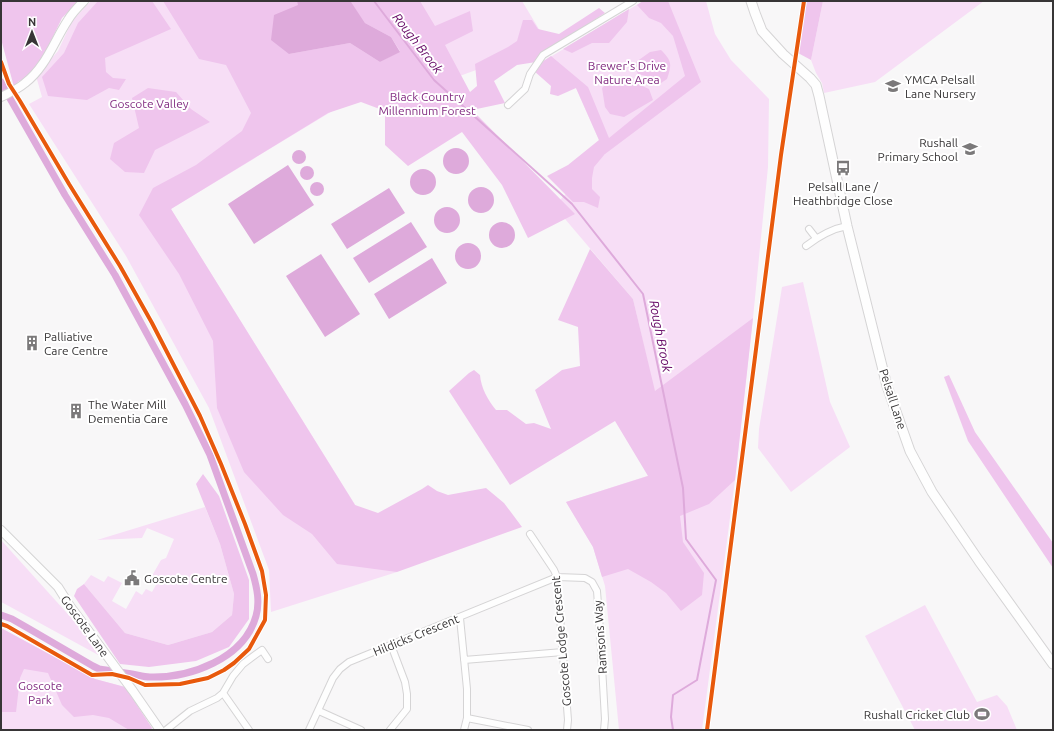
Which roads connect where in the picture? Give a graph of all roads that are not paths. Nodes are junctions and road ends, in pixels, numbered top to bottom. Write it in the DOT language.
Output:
graph roads {
  1 [pos="84,1"];
  2 [pos="633,1"];
  3 [pos="751,1"];
  4 [pos="2,97"];
  5 [pos="508,105"];
  6 [pos="847,226"];
  7 [pos="810,229"];
  8 [pos="816,238"];
  9 [pos="806,246"];
  10 [pos="1,530"];
  11 [pos="530,534"];
  12 [pos="557,578"];
  13 [pos="460,618"];
  14 [pos="391,645"];
  15 [pos="563,652"];
  16 [pos="268,659"];
  17 [pos="464,660"];
  18 [pos="1053,664"];
  19 [pos="223,693"];
  20 [pos="319,711"];
  21 [pos="467,718"];
  22 [pos="173,728"];
  23 [pos="160,730"];
  24 [pos="166,730"];
  25 [pos="249,730"];
  26 [pos="309,730"];
  27 [pos="361,730"];
  28 [pos="390,730"];
  29 [pos="464,730"];
  30 [pos="528,730"];
  31 [pos="567,730"];
  32 [pos="604,730"];
  1 -- 4 [label="street"];
  2 -- 5 [label="street"];
  3 -- 6 [label="main road, Pelsall Lane"];
  6 -- 8 [label="street"];
  6 -- 18 [label="main road, Pelsall Lane"];
  7 -- 8 [label="street"];
  8 -- 9 [label="street"];
  10 -- 23 [label="street, Goscote Lane"];
  11 -- 12 [label="street, Goscote Lodge Crescent"];
  12 -- 13 [label="street, Hildicks Crescent"];
  12 -- 15 [label="street, Goscote Lodge Crescent"];
  12 -- 32 [label="street, Ramsons Way"];
  13 -- 14 [label="street, Hildicks Crescent"];
  13 -- 17 [label="street"];
  14 -- 20 [label="street, Hildicks Crescent"];
  14 -- 28 [label="street"];
  15 -- 17 [label="street"];
  15 -- 31 [label="street, Goscote Lodge Crescent"];
  16 -- 19 [label="street"];
  17 -- 21 [label="street"];
  19 -- 22 [label="street"];
  19 -- 25 [label="street"];
  20 -- 26 [label="street, Hildicks Crescent"];
  20 -- 27 [label="street"];
  21 -- 29 [label="street"];
  21 -- 30 [label="street"];
  22 -- 24 [label="street"];
}
